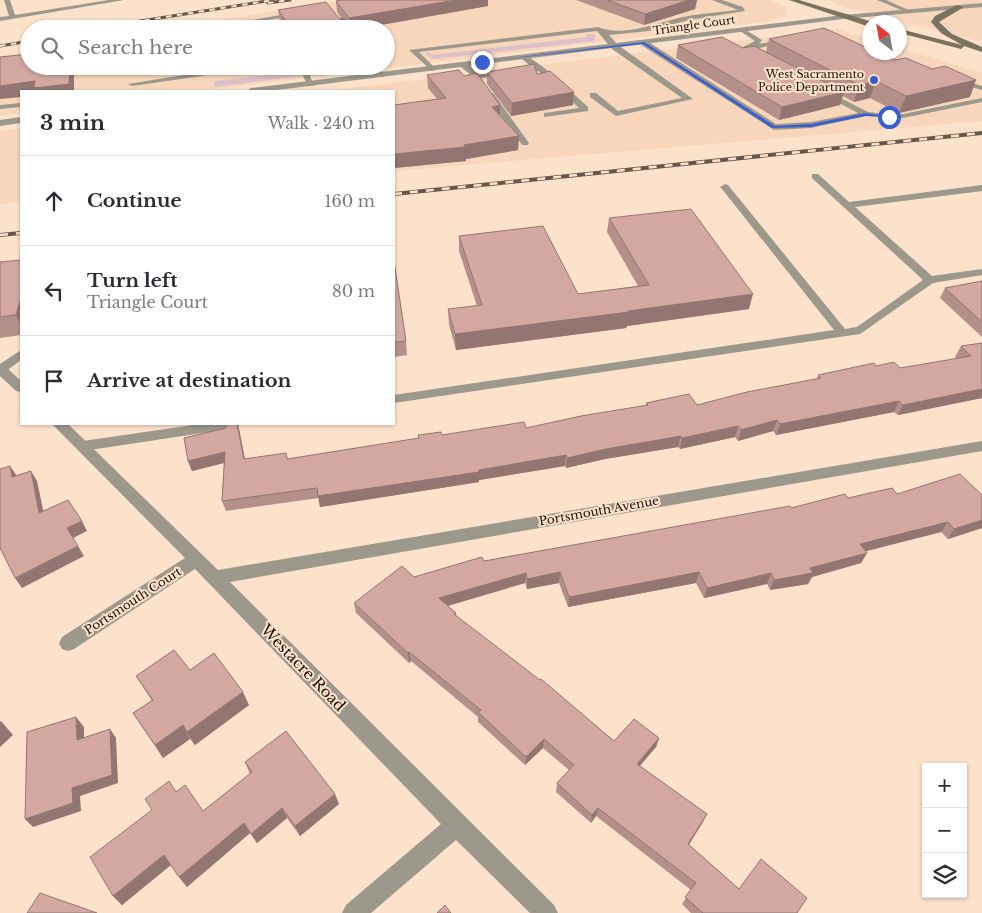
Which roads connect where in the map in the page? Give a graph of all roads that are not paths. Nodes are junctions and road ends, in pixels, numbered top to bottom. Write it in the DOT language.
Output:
graph roads {
  1 [pos="7,0"];
  2 [pos="117,0"];
  3 [pos="121,0"];
  4 [pos="715,0"];
  5 [pos="792,0"];
  6 [pos="884,0"];
  7 [pos="982,5"];
  8 [pos="960,7"];
  9 [pos="908,11"];
  10 [pos="311,12"];
  11 [pos="13,17"];
  12 [pos="843,17"];
  13 [pos="0,19"];
  14 [pos="263,19"];
  15 [pos="257,20"];
  16 [pos="862,22"];
  17 [pos="742,30"];
  18 [pos="604,33"];
  19 [pos="907,33"];
  20 [pos="796,39"];
  21 [pos="644,43"];
  22 [pos="614,47"];
  23 [pos="746,49"];
  24 [pos="982,52"];
  25 [pos="755,54"];
  26 [pos="525,57"];
  27 [pos="464,65"];
  28 [pos="428,69"];
  29 [pos="539,69"];
  30 [pos="521,72"];
  31 [pos="395,73"];
  32 [pos="512,73"];
  33 [pos="175,75"];
  34 [pos="307,75"];
  35 [pos="381,75"];
  36 [pos="476,77"];
  37 [pos="946,77"];
  38 [pos="467,78"];
  39 [pos="430,80"];
  40 [pos="132,84"];
  41 [pos="311,84"];
  42 [pos="815,87"];
  43 [pos="982,88"];
  44 [pos="260,90"];
  45 [pos="593,95"];
  46 [pos="982,100"];
  47 [pos="20,105"];
  48 [pos="0,107"];
  49 [pos="866,114"];
  50 [pos="546,115"];
  51 [pos="20,120"];
  52 [pos="0,123"];
  53 [pos="525,143"];
  54 [pos="815,176"];
  55 [pos="725,187"];
  56 [pos="982,188"];
  57 [pos="847,205"];
  58 [pos="982,272"];
  59 [pos="930,280"];
  60 [pos="842,333"];
  61 [pos="20,355"];
  62 [pos="1,369"];
  63 [pos="20,387"];
  64 [pos="395,399"];
  65 [pos="60,425"];
  66 [pos="223,425"];
  67 [pos="83,446"];
  68 [pos="982,446"];
  69 [pos="198,559"];
  70 [pos="215,577"];
  71 [pos="68,643"];
  72 [pos="455,826"];
  73 [pos="354,913"];
  74 [pos="546,913"];
  1 -- 11 [label="lane"];
  2 -- 3 [label="lane"];
  2 -- 11 [label="lane"];
  4 -- 18 [label="lane"];
  5 -- 12 [label="main road"];
  6 -- 9 [label="lane"];
  7 -- 8 [label="street, Triangle Court"];
  8 -- 9 [label="street, Triangle Court"];
  8 -- 24 [label="main road"];
  9 -- 12 [label="street, Triangle Court"];
  10 -- 14 [label="lane"];
  11 -- 13 [label="lane"];
  12 -- 16 [label="main road"];
  12 -- 17 [label="street, Triangle Court"];
  14 -- 15 [label="lane"];
  17 -- 21 [label="street, Triangle Court"];
  17 -- 23 [label="lane"];
  18 -- 22 [label="lane"];
  18 -- 28 [label="lane"];
  19 -- 24 [label="main road"];
  20 -- 23 [label="lane"];
  21 -- 22 [label="street, Triangle Court"];
  21 -- 49 [label="lane"];
  22 -- 26 [label="street, Triangle Court"];
  22 -- 45 [label="lane"];
  23 -- 25 [label="lane"];
  26 -- 27 [label="street, Triangle Court"];
  26 -- 29 [label="lane"];
  27 -- 28 [label="street, Triangle Court"];
  27 -- 36 [label="lane"];
  28 -- 31 [label="street, Triangle Court"];
  28 -- 39 [label="lane"];
  29 -- 30 [label="lane"];
  29 -- 50 [label="lane"];
  32 -- 36 [label="lane"];
  33 -- 40 [label="lane"];
  34 -- 41 [label="lane"];
  35 -- 41 [label="street, Triangle Court"];
  36 -- 38 [label="lane"];
  36 -- 53 [label="lane"];
  37 -- 43 [label="lane"];
  41 -- 44 [label="street, Triangle Court"];
  42 -- 49 [label="lane"];
  46 -- 49 [label="lane"];
  47 -- 48 [label="lane"];
  51 -- 52 [label="street"];
  54 -- 57 [label="lane"];
  55 -- 60 [label="lane"];
  56 -- 57 [label="lane"];
  57 -- 59 [label="lane"];
  58 -- 59 [label="lane"];
  59 -- 60 [label="lane"];
  60 -- 64 [label="lane"];
  61 -- 62 [label="lane"];
  62 -- 63 [label="street"];
  65 -- 67 [label="street, Westacre Road"];
  66 -- 67 [label="lane"];
  67 -- 69 [label="street, Westacre Road"];
  68 -- 70 [label="street, Portsmouth Avenue"];
  69 -- 70 [label="street, Westacre Road"];
  69 -- 71 [label="street, Portsmouth Court"];
  70 -- 72 [label="street, Westacre Road"];
  72 -- 73 [label="street"];
  72 -- 74 [label="street, Westacre Road"];
}
